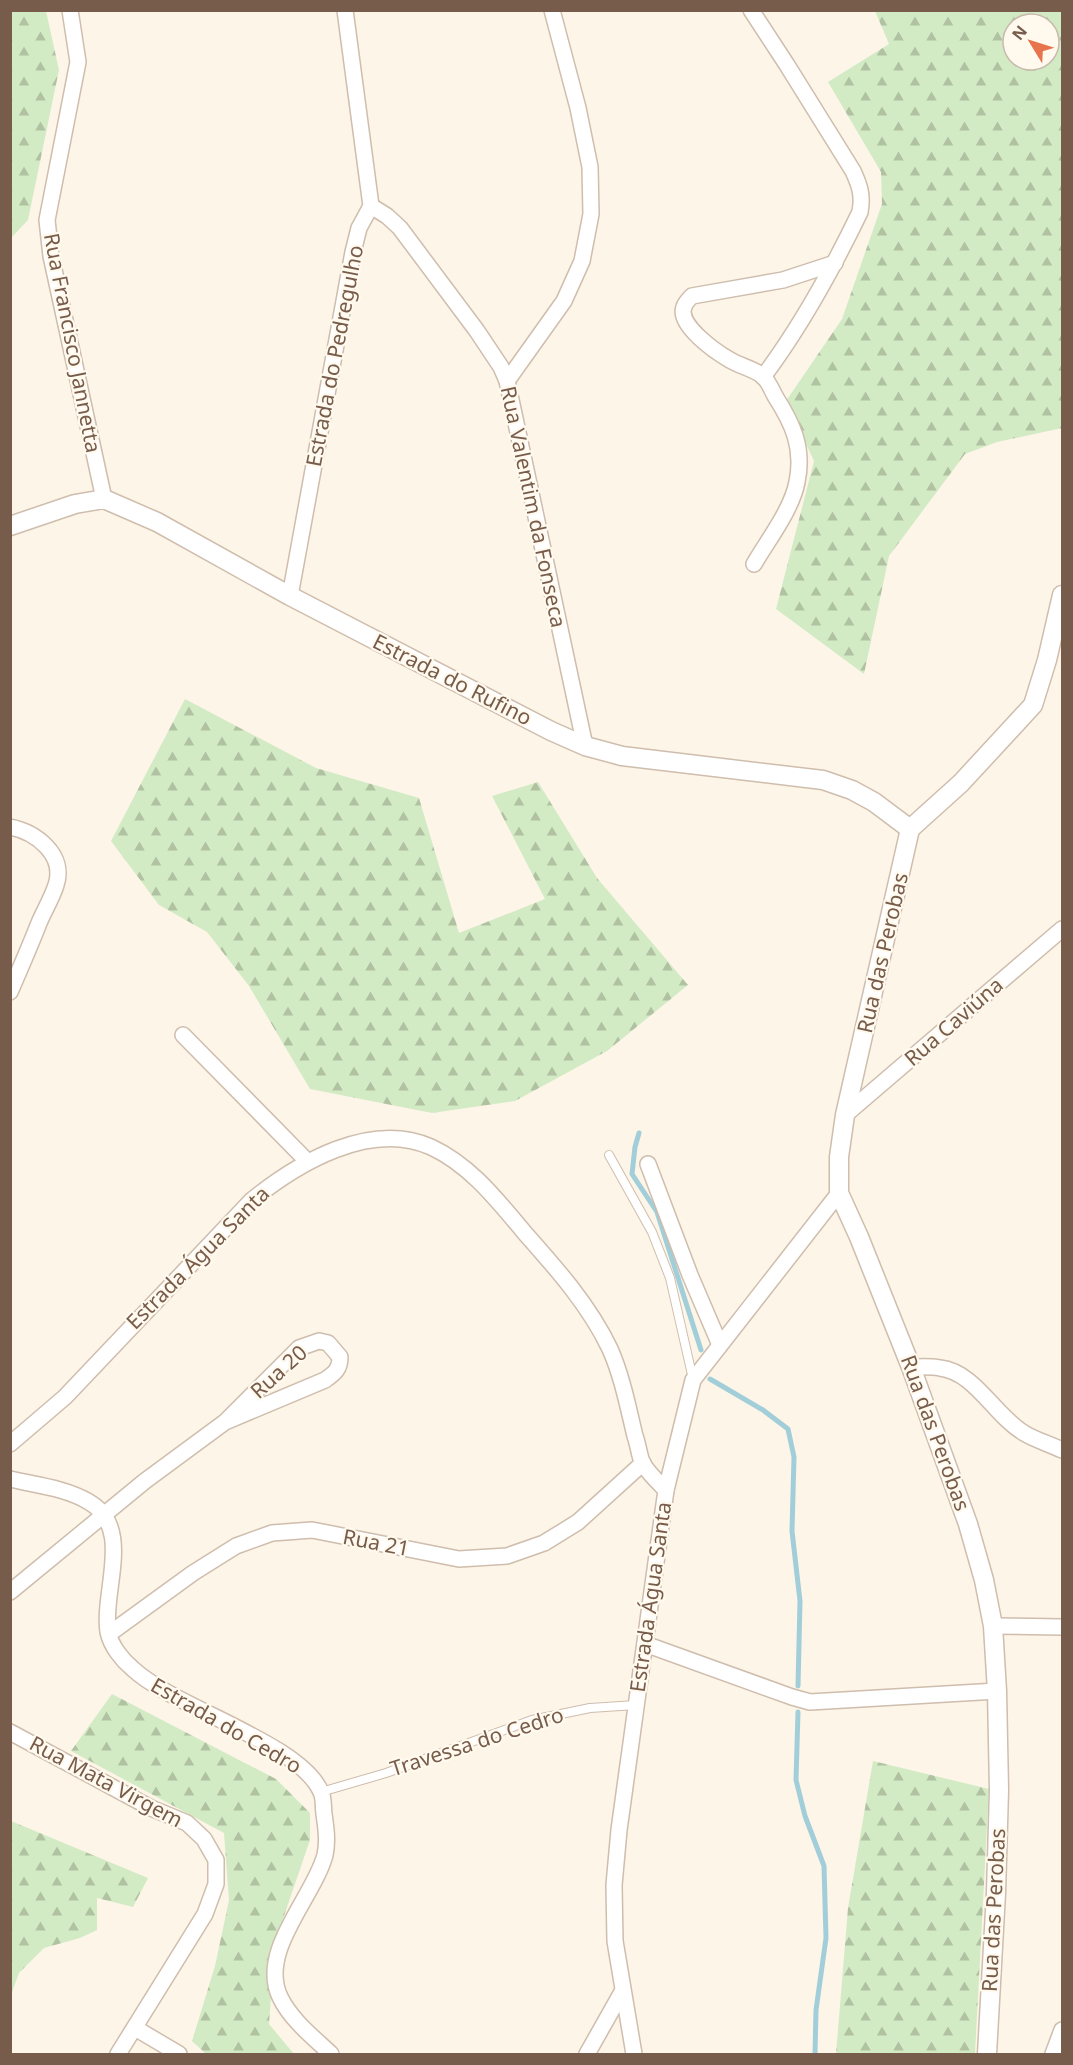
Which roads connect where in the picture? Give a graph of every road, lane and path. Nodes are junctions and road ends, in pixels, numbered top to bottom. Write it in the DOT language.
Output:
graph roads {
  1 [pos="70,10"];
  2 [pos="345,10"];
  3 [pos="552,10"];
  4 [pos="751,10"];
  5 [pos="371,206"];
  6 [pos="835,263"];
  7 [pos="763,377"];
  8 [pos="507,381"];
  9 [pos="104,499"];
  10 [pos="10,526"];
  11 [pos="754,564"];
  12 [pos="1062,595"];
  13 [pos="290,596"];
  14 [pos="585,746"];
  15 [pos="10,826"];
  16 [pos="910,829"];
  17 [pos="1062,929"];
  18 [pos="10,992"];
  19 [pos="183,1035"];
  20 [pos="845,1115"];
  21 [pos="609,1155"];
  22 [pos="307,1161"];
  23 [pos="648,1164"];
  24 [pos="839,1193"];
  25 [pos="720,1345"];
  26 [pos="911,1367"];
  27 [pos="693,1380"];
  28 [pos="225,1422"];
  29 [pos="10,1443"];
  30 [pos="1062,1450"];
  31 [pos="643,1463"];
  32 [pos="10,1479"];
  33 [pos="666,1490"];
  34 [pos="105,1514"];
  35 [pos="10,1592"];
  36 [pos="993,1626"];
  37 [pos="1062,1627"];
  38 [pos="109,1634"];
  39 [pos="645,1644"];
  40 [pos="997,1690"];
  41 [pos="636,1705"];
  42 [pos="10,1732"];
  43 [pos="321,1792"];
  44 [pos="622,1992"];
  45 [pos="135,2028"];
  46 [pos="1062,2030"];
  47 [pos="118,2055"];
  48 [pos="179,2055"];
  49 [pos="331,2055"];
  50 [pos="587,2055"];
  51 [pos="634,2055"];
  52 [pos="987,2055"];
  53 [pos="1053,2055"];
  1 -- 9 [label="street, Rua Francisco Jannetta"];
  2 -- 5 [label="street"];
  3 -- 8 [label="street"];
  4 -- 6 [label="street"];
  5 -- 8 [label="street, Rua Valentim da Fonseca"];
  5 -- 13 [label="street, Estrada do Pedregulho"];
  6 -- 7 [label="street"];
  6 -- 7 [label="street"];
  7 -- 11 [label="street"];
  8 -- 14 [label="street, Rua Valentim da Fonseca"];
  9 -- 10 [label="street"];
  9 -- 13 [label="street, Estrada do Rufino"];
  12 -- 16 [label="street"];
  13 -- 14 [label="street, Estrada do Rufino"];
  14 -- 16 [label="street, Estrada do Rufino"];
  15 -- 18 [label="street"];
  16 -- 20 [label="street, Rua das Perobas"];
  17 -- 20 [label="street, Rua Caviúna"];
  19 -- 22 [label="street"];
  20 -- 24 [label="street, Rua das Perobas"];
  21 -- 27 [label="lane"];
  22 -- 29 [label="street, Estrada Água Santa"];
  22 -- 31 [label="street, Estrada Água Santa"];
  23 -- 25 [label="street"];
  24 -- 25 [label="street"];
  24 -- 26 [label="street, Rua das Perobas"];
  25 -- 27 [label="street"];
  26 -- 30 [label="street"];
  26 -- 36 [label="street, Rua das Perobas"];
  27 -- 33 [label="street"];
  28 -- 28 [label="street, Rua 20"];
  28 -- 34 [label="street, Rua 20"];
  31 -- 33 [label="street, Estrada Água Santa"];
  31 -- 38 [label="street, Rua 21"];
  32 -- 34 [label="street"];
  33 -- 39 [label="street, Estrada Água Santa"];
  34 -- 35 [label="street, Rua 20"];
  34 -- 38 [label="street, Estrada do Cedro"];
  36 -- 37 [label="street"];
  36 -- 40 [label="street, Rua das Perobas"];
  38 -- 43 [label="street, Estrada do Cedro"];
  39 -- 40 [label="street"];
  39 -- 41 [label="street, Estrada Água Santa"];
  40 -- 52 [label="street, Rua das Perobas"];
  41 -- 43 [label="lane, Travessa do Cedro"];
  41 -- 44 [label="street, Estrada Água Santa"];
  42 -- 45 [label="street, Rua Mata Virgem"];
  43 -- 49 [label="street, Estrada do Cedro"];
  44 -- 50 [label="street"];
  44 -- 51 [label="street, Estrada Água Santa"];
  45 -- 47 [label="street, Rua Mata Virgem"];
  45 -- 48 [label="street"];
  46 -- 53 [label="street"];
}
